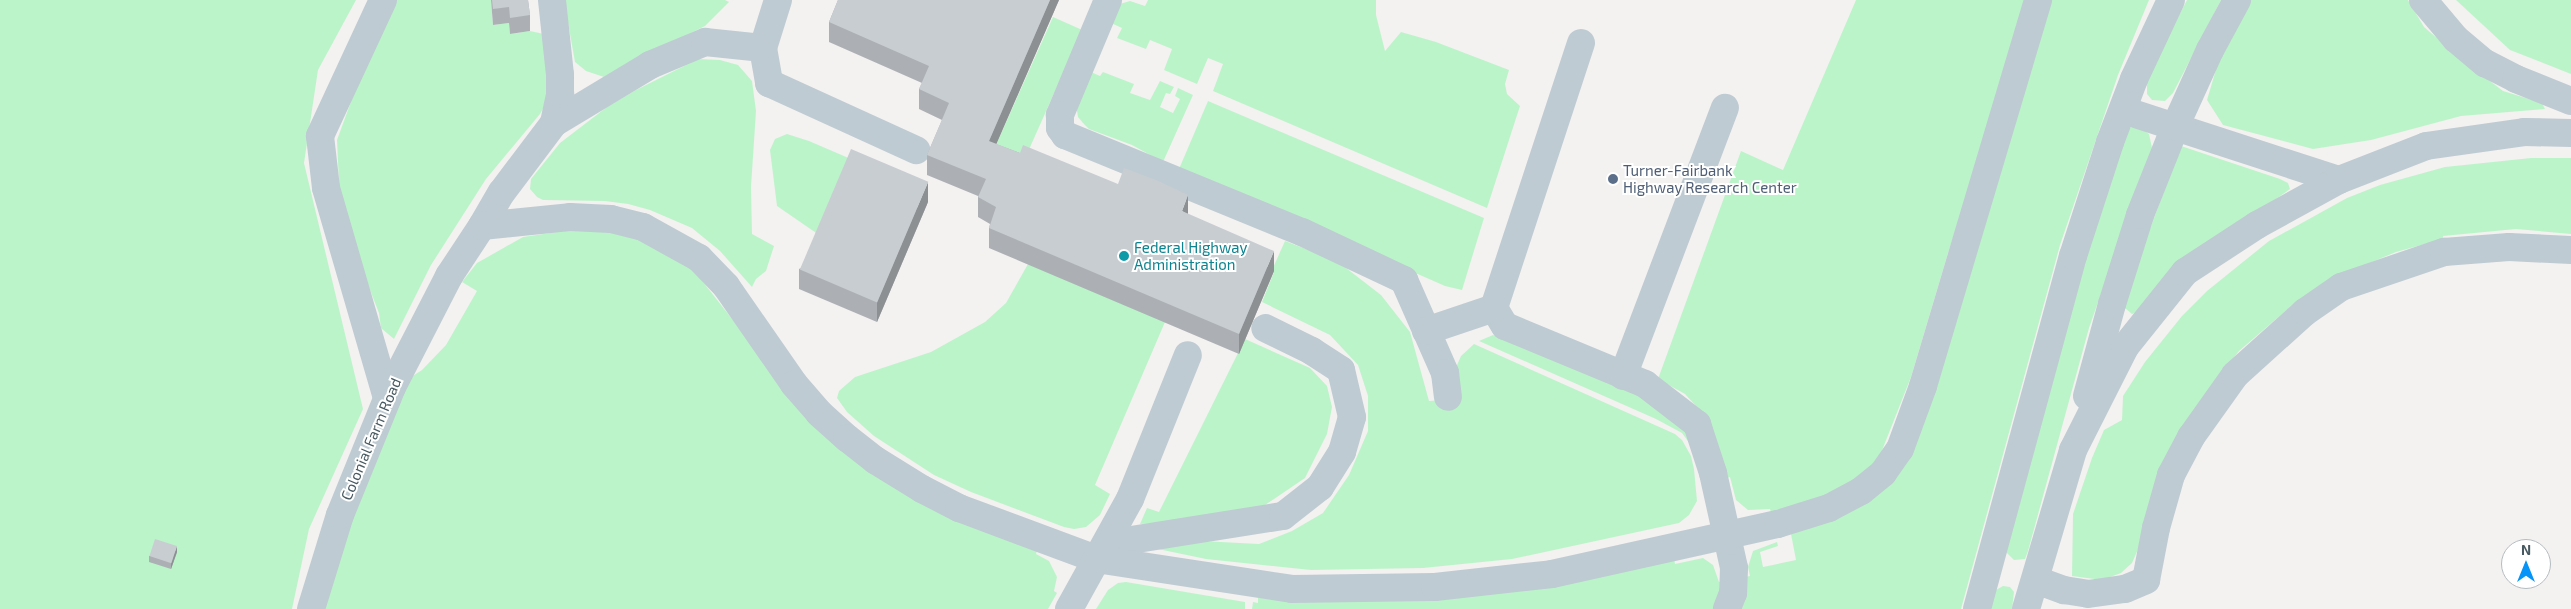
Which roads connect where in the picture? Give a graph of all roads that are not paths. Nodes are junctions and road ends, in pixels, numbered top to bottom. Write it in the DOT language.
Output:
graph roads {
  1 [pos="383,0"];
  2 [pos="552,0"];
  3 [pos="778,0"];
  4 [pos="1108,0"];
  5 [pos="2038,0"];
  6 [pos="2172,0"];
  7 [pos="2237,0"];
  8 [pos="2424,0"];
  9 [pos="1581,43"];
  10 [pos="763,48"];
  11 [pos="2571,100"];
  12 [pos="1725,108"];
  13 [pos="2123,110"];
  14 [pos="554,124"];
  15 [pos="2175,127"];
  16 [pos="2571,133"];
  17 [pos="916,150"];
  18 [pos="2339,180"];
  19 [pos="482,226"];
  20 [pos="2571,250"];
  21 [pos="1494,308"];
  22 [pos="1265,328"];
  23 [pos="1426,330"];
  24 [pos="1188,355"];
  25 [pos="1623,376"];
  26 [pos="387,398"];
  27 [pos="1448,398"];
  28 [pos="2072,450"];
  29 [pos="1727,535"];
  30 [pos="1096,559"];
  31 [pos="2036,580"];
  32 [pos="311,609"];
  33 [pos="1069,609"];
  34 [pos="1727,609"];
  35 [pos="1977,609"];
  36 [pos="2026,609"];
  1 -- 26 [label="street"];
  2 -- 14 [label="street"];
  3 -- 10 [label="street"];
  4 -- 23 [label="street"];
  5 -- 29 [label="street"];
  6 -- 13 [label="street"];
  7 -- 15 [label="street"];
  8 -- 11 [label="street"];
  9 -- 21 [label="street"];
  10 -- 14 [label="street"];
  10 -- 17 [label="street"];
  12 -- 25 [label="street"];
  13 -- 15 [label="street"];
  13 -- 35 [label="street"];
  14 -- 19 [label="street, Colonial Farm Road"];
  15 -- 18 [label="street"];
  15 -- 28 [label="street"];
  16 -- 18 [label="street"];
  18 -- 28 [label="street"];
  19 -- 26 [label="street, Colonial Farm Road"];
  19 -- 30 [label="street"];
  20 -- 31 [label="street"];
  21 -- 23 [label="street"];
  21 -- 25 [label="street"];
  22 -- 30 [label="street"];
  23 -- 27 [label="street"];
  24 -- 30 [label="street"];
  25 -- 29 [label="street"];
  26 -- 32 [label="street, Colonial Farm Road"];
  28 -- 31 [label="street"];
  29 -- 30 [label="street"];
  29 -- 34 [label="street"];
  30 -- 33 [label="street"];
  31 -- 36 [label="street"];
}
